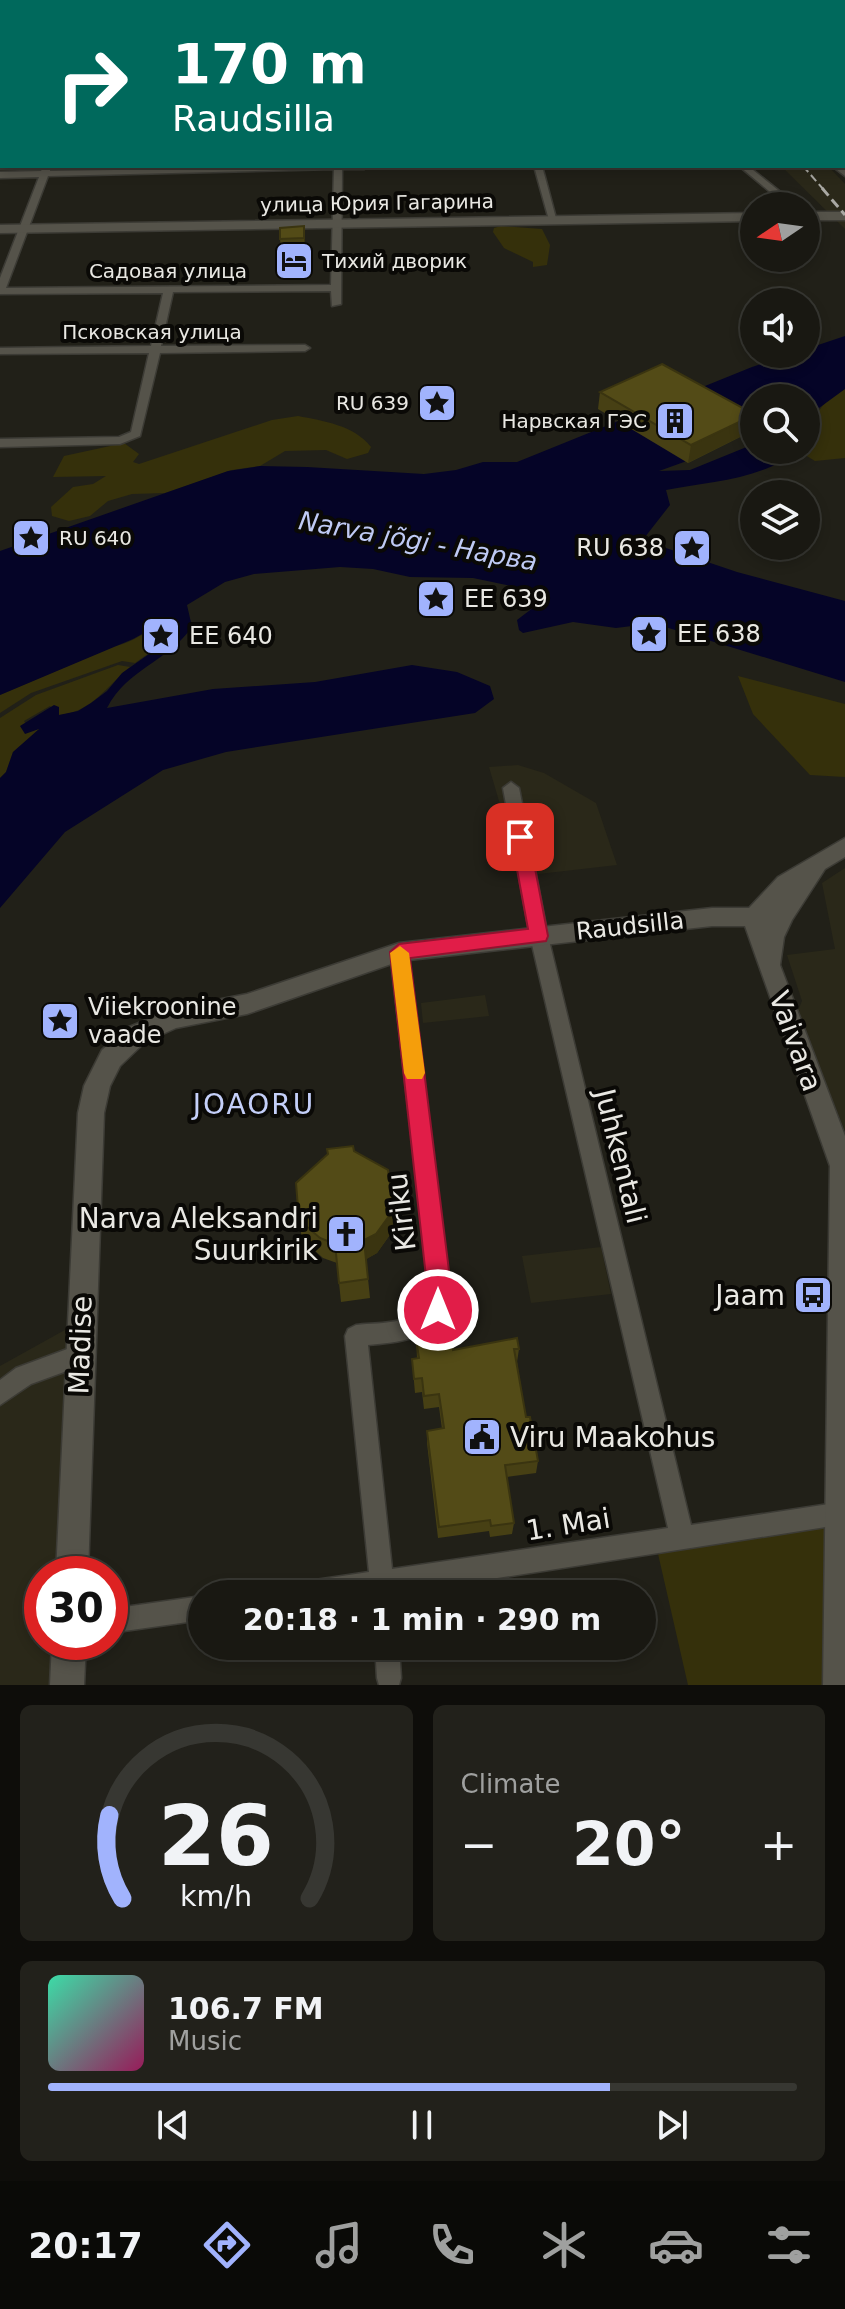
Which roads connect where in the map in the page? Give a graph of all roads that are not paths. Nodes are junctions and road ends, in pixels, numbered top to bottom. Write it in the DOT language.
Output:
graph roads {
  1 [pos="192,168"];
  2 [pos="338,168"];
  3 [pos="539,168"];
  4 [pos="746,168"];
  5 [pos="46,170"];
  6 [pos="0,175"];
  7 [pos="776,192"];
  8 [pos="820,216"];
  9 [pos="845,216"];
  10 [pos="740,217"];
  11 [pos="554,220"];
  12 [pos="337,223"];
  13 [pos="0,229"];
  14 [pos="25,229"];
  15 [pos="336,288"];
  16 [pos="169,290"];
  17 [pos="0,291"];
  18 [pos="336,304"];
  19 [pos="305,348"];
  20 [pos="0,351"];
  21 [pos="155,351"];
  22 [pos="0,443"];
  23 [pos="511,788"];
  24 [pos="845,846"];
  25 [pos="765,919"];
  26 [pos="539,936"];
  27 [pos="399,952"];
  28 [pos="227,1009"];
  29 [pos="843,1242"];
  30 [pos="78,1356"];
  31 [pos="0,1394"];
  32 [pos="844,1465"];
  33 [pos="842,1514"];
  34 [pos="682,1538"];
  35 [pos="72,1556"];
  36 [pos="381,1580"];
  37 [pos="430,1580"];
  38 [pos="188,1610"];
  39 [pos="128,1618"];
  40 [pos="68,1660"];
  41 [pos="388,1660"];
  42 [pos="389,1678"];
  43 [pos="67,1685"];
  44 [pos="840,1685"];
  1 -- 5 [label="street"];
  2 -- 12 [label="street"];
  3 -- 11 [label="street"];
  4 -- 7 [label="street"];
  5 -- 6 [label="street"];
  5 -- 14 [label="street"];
  8 -- 9 [label="street"];
  10 -- 11 [label="street, улица Юрия Гагарина"];
  11 -- 12 [label="street, улица Юрия Гагарина"];
  12 -- 14 [label="street, улица Юрия Гагарина"];
  12 -- 15 [label="street"];
  13 -- 14 [label="street, улица Юрия Гагарина"];
  14 -- 17 [label="street"];
  15 -- 16 [label="street, Садовая улица"];
  15 -- 18 [label="street"];
  16 -- 17 [label="street, Садовая улица"];
  16 -- 21 [label="street"];
  19 -- 21 [label="street, Псковская улица"];
  20 -- 21 [label="street, Псковская улица"];
  21 -- 22 [label="street"];
  23 -- 26 [label="street, Juhkentali"];
  24 -- 25 [label="street, Vaivara"];
  25 -- 26 [label="street, Raudsilla"];
  25 -- 29 [label="street, Vaivara"];
  26 -- 27 [label="street, Raudsilla"];
  26 -- 34 [label="street, Juhkentali"];
  27 -- 28 [label="street, Raudsilla"];
  27 -- 36 [label="street, Kiriku"];
  28 -- 30 [label="street, Madise"];
  29 -- 32 [label="street, Vaivara"];
  30 -- 31 [label="street"];
  30 -- 35 [label="street, Madise"];
  32 -- 33 [label="street, Vaivara"];
  33 -- 34 [label="street, 1. Mai"];
  33 -- 44 [label="street, Vaivara"];
  34 -- 37 [label="street, 1. Mai"];
  38 -- 39 [label="street"];
  40 -- 43 [label="street"];
  41 -- 42 [label="street"];
}
